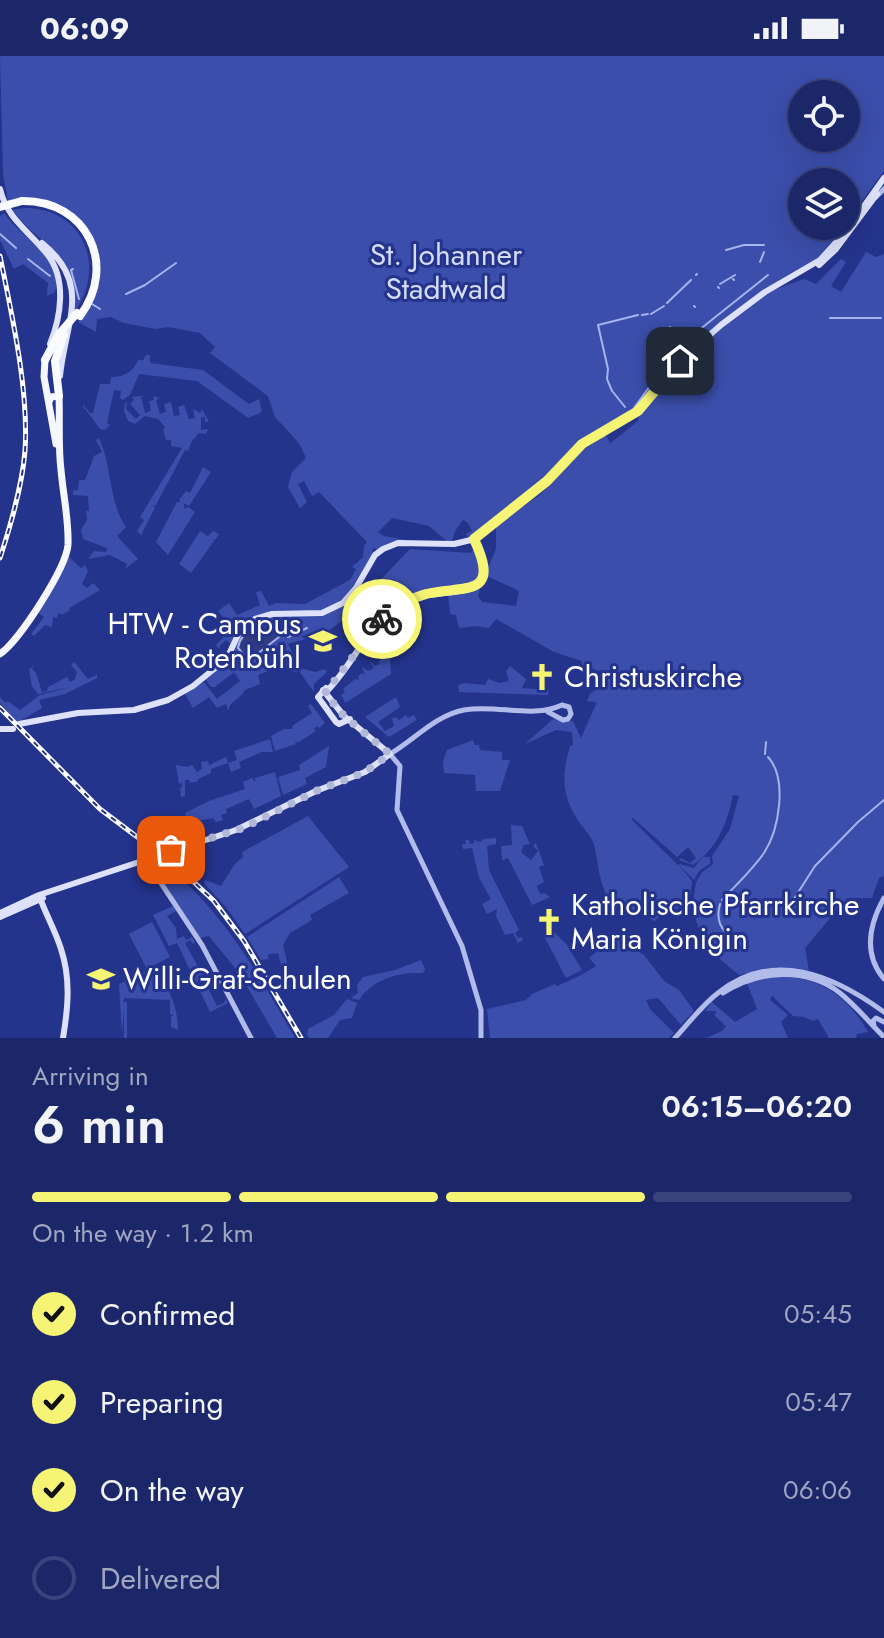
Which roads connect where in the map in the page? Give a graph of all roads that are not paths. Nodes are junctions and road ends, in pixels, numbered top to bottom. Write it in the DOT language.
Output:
graph roads {
  1 [pos="884,182"];
  2 [pos="0,189"];
  3 [pos="0,209"];
  4 [pos="28,234"];
  5 [pos="832,251"];
  6 [pos="72,287"];
  7 [pos="59,289"];
  8 [pos="62,334"];
  9 [pos="45,360"];
  10 [pos="59,400"];
  11 [pos="49,404"];
  12 [pos="60,462"];
  13 [pos="474,539"];
  14 [pos="0,652"];
  15 [pos="548,712"];
  16 [pos="0,729"];
  17 [pos="390,754"];
  18 [pos="145,859"];
  19 [pos="38,897"];
  20 [pos="884,898"];
  21 [pos="0,915"];
  22 [pos="884,979"];
  23 [pos="708,1003"];
  24 [pos="884,1012"];
  25 [pos="884,1022"];
  26 [pos="877,1030"];
  27 [pos="884,1037"];
  28 [pos="61,1038"];
  29 [pos="251,1038"];
  30 [pos="481,1038"];
  31 [pos="675,1038"];
  1 -- 5 [label="main road"];
  1 -- 5 [label="main road"];
  2 -- 4 [label="main road"];
  3 -- 8 [label="highway, bridge"];
  4 -- 6 [label="main road"];
  4 -- 7 [label="main road"];
  5 -- 13 [label="main road"];
  6 -- 7 [label="main road"];
  6 -- 10 [label="main road"];
  7 -- 9 [label="main road"];
  8 -- 9 [label="highway"];
  8 -- 10 [label="highway"];
  9 -- 11 [label="main road"];
  10 -- 11 [label="main road"];
  10 -- 12 [label="main road"];
  11 -- 12 [label="main road"];
  12 -- 14 [label="main road"];
  13 -- 16 [label="main road"];
  13 -- 17 [label="main road"];
  15 -- 17 [label="street"];
  17 -- 18 [label="main road"];
  17 -- 30 [label="street"];
  18 -- 19 [label="main road"];
  18 -- 29 [label="street"];
  19 -- 21 [label="main road"];
  19 -- 28 [label="main road"];
  19 -- 28 [label="main road"];
  20 -- 22 [label="street"];
  23 -- 24 [label="street"];
  23 -- 26 [label="street"];
  23 -- 31 [label="street"];
  25 -- 26 [label="street"];
  26 -- 27 [label="street"];
}
